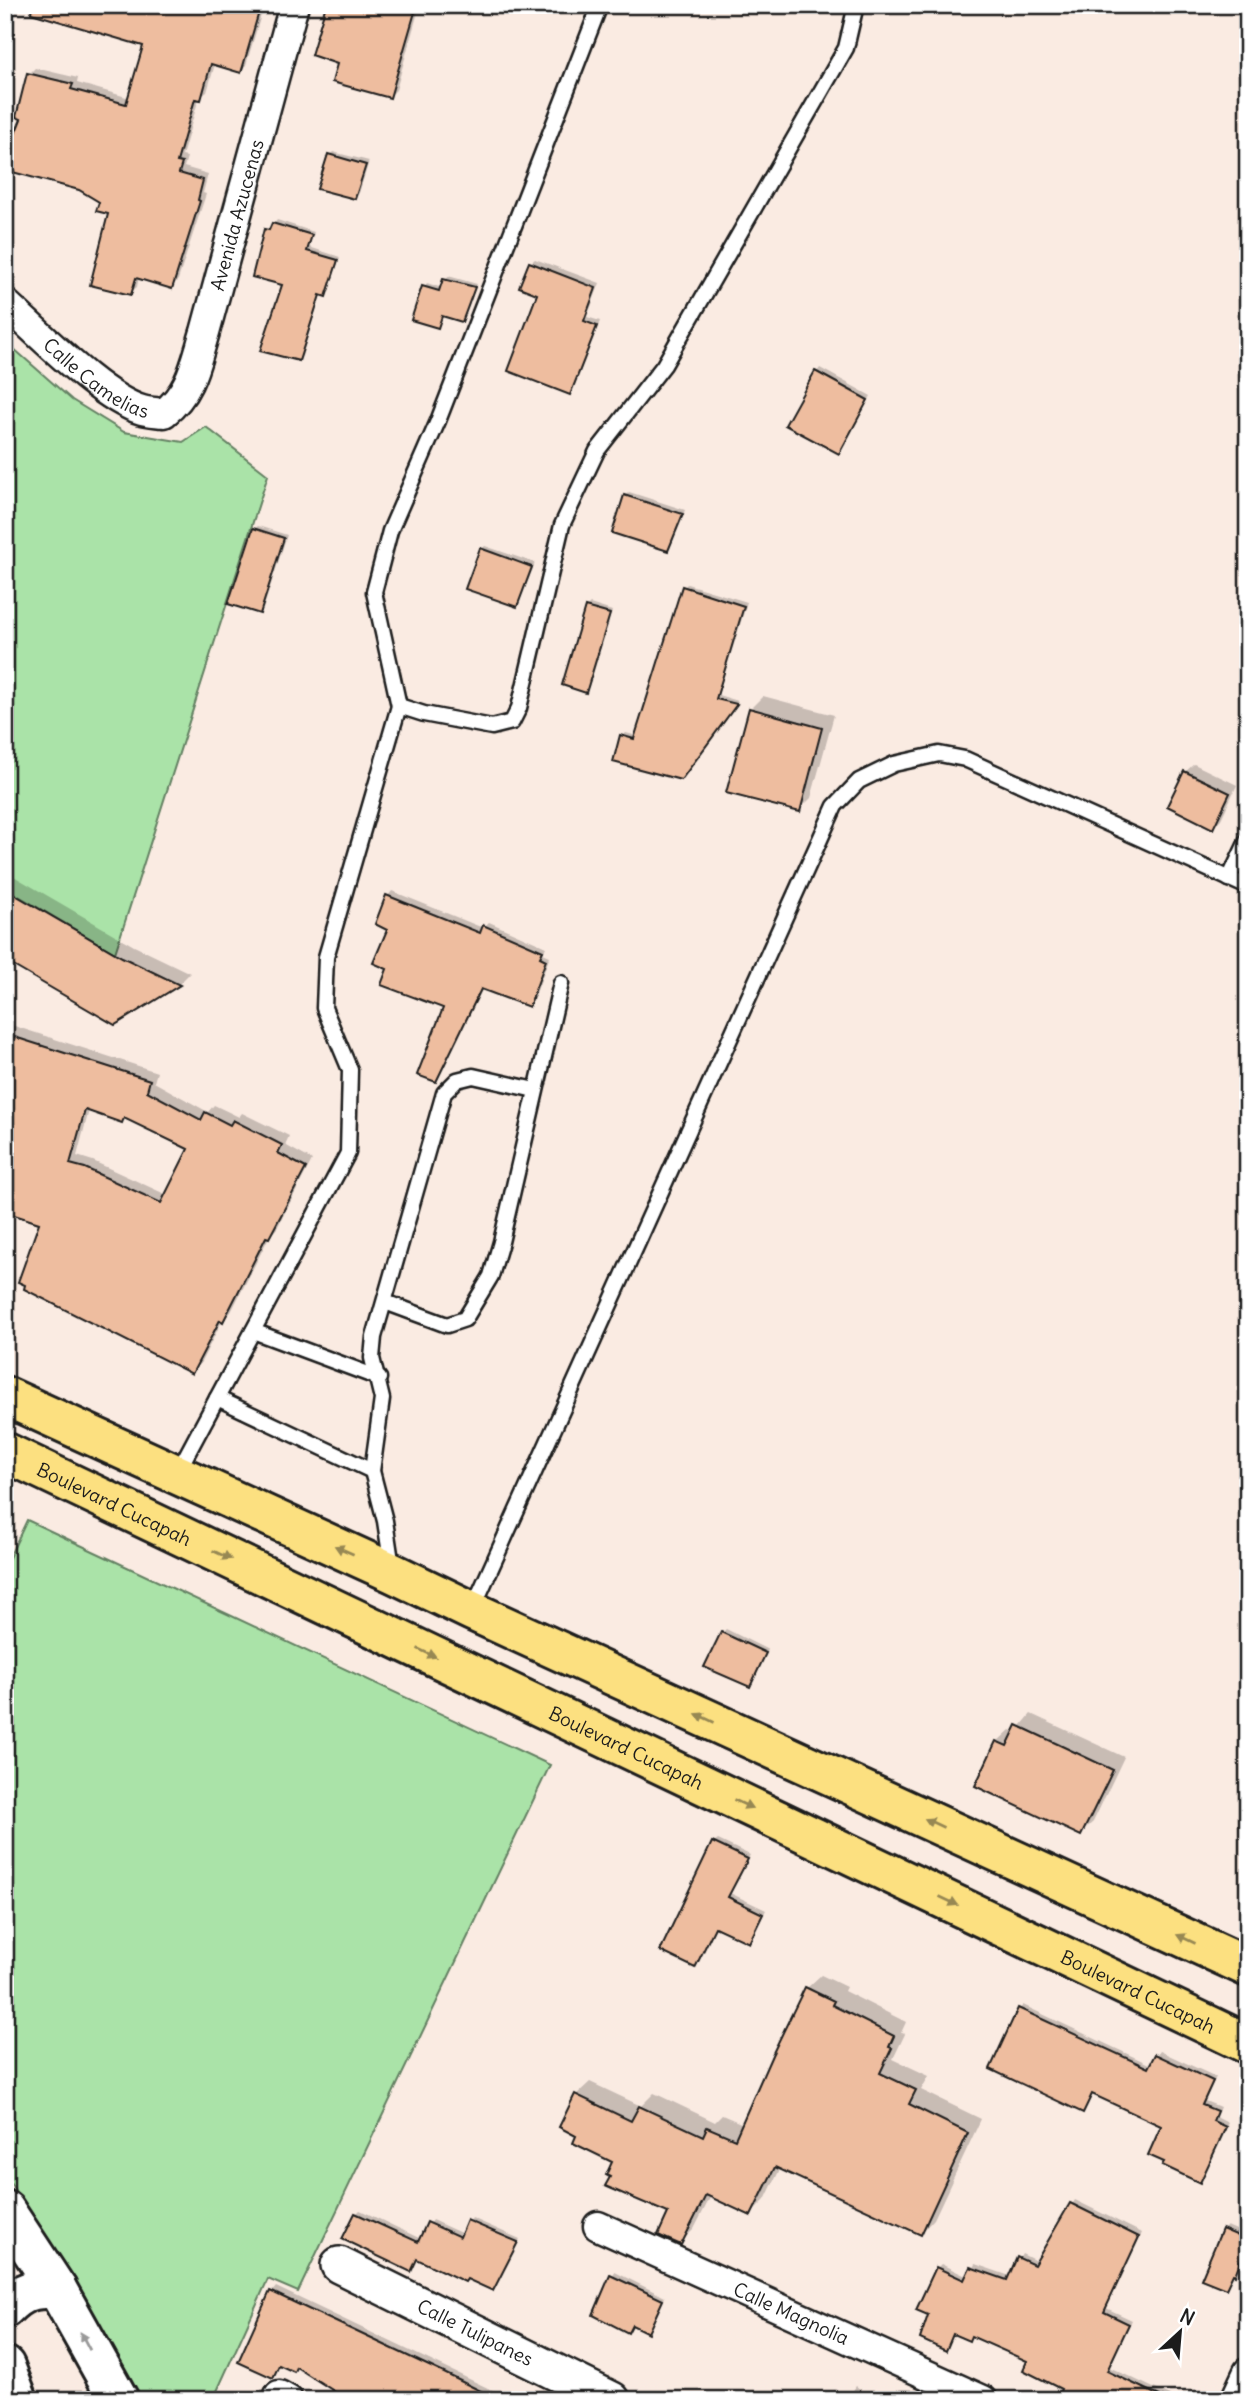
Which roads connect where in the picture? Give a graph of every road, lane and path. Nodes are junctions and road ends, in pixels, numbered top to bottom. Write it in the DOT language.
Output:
graph roads {
  1 [pos="294,5"];
  2 [pos="600,5"];
  3 [pos="856,5"];
  4 [pos="5,303"];
  5 [pos="164,413"];
  6 [pos="399,706"];
  7 [pos="1248,839"];
  8 [pos="1229,879"];
  9 [pos="1248,887"];
  10 [pos="561,983"];
  11 [pos="535,1090"];
  12 [pos="385,1302"];
  13 [pos="253,1331"];
  14 [pos="379,1378"];
  15 [pos="5,1396"];
  16 [pos="217,1398"];
  17 [pos="5,1452"];
  18 [pos="372,1471"];
  19 [pos="176,1475"];
  20 [pos="393,1573"];
  21 [pos="472,1611"];
  22 [pos="1248,1967"];
  23 [pos="1248,2044"];
  24 [pos="5,2210"];
  25 [pos="598,2226"];
  26 [pos="339,2265"];
  27 [pos="57,2289"];
  28 [pos="5,2308"];
  29 [pos="5,2366"];
  30 [pos="1248,2372"];
  31 [pos="18,2400"];
  32 [pos="118,2400"];
  33 [pos="612,2400"];
  34 [pos="982,2400"];
  35 [pos="1235,2400"];
  1 -- 5 [label="street, Avenida Azucenas"];
  2 -- 6 [label="lane"];
  3 -- 6 [label="lane"];
  4 -- 5 [label="street, Calle Camelias"];
  6 -- 13 [label="lane"];
  7 -- 8 [label="lane"];
  8 -- 9 [label="lane"];
  8 -- 21 [label="lane"];
  10 -- 11 [label="lane"];
  11 -- 12 [label="lane"];
  11 -- 12 [label="lane"];
  12 -- 14 [label="lane"];
  13 -- 14 [label="lane"];
  13 -- 16 [label="lane"];
  14 -- 18 [label="lane"];
  15 -- 19 [label="main road"];
  16 -- 18 [label="lane"];
  16 -- 19 [label="lane"];
  17 -- 23 [label="main road, Boulevard Cucapah, one-way"];
  18 -- 20 [label="lane"];
  20 -- 19 [label="main road, one-way"];
  20 -- 21 [label="main road"];
  22 -- 21 [label="main road, one-way"];
  24 -- 27 [label="main road"];
  25 -- 34 [label="street, Calle Magnolia"];
  26 -- 33 [label="street, Calle Tulipanes"];
  27 -- 28 [label="main road"];
  32 -- 27 [label="main road, one-way"];
  29 -- 31 [label="main road"];
  30 -- 35 [label="street"];
}
